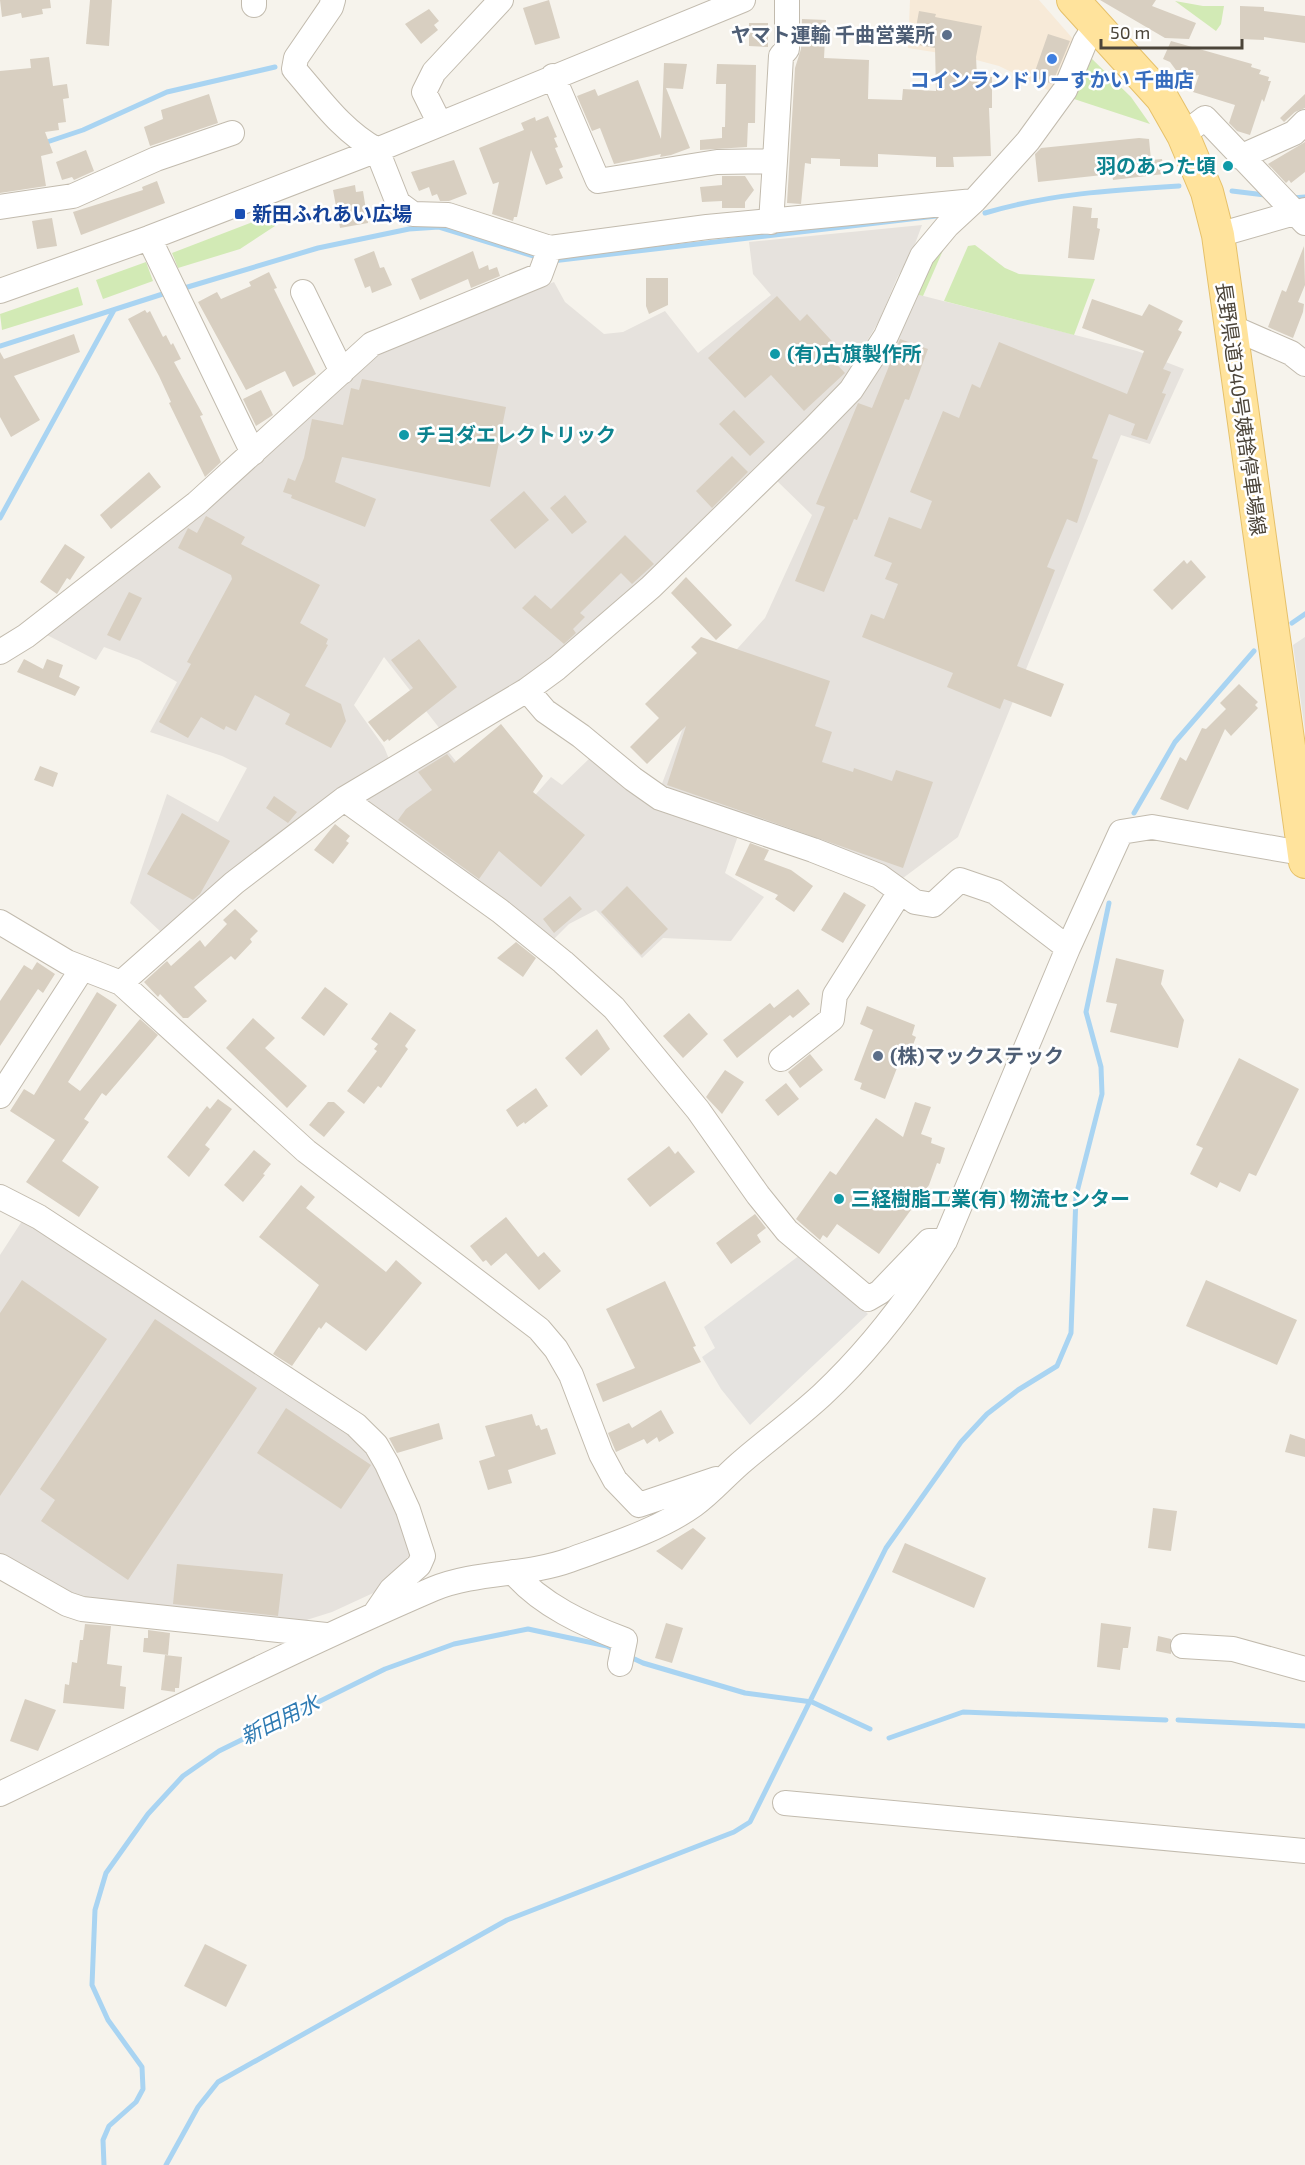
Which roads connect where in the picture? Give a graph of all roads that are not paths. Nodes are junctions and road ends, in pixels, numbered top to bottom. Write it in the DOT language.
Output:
graph roads {
  1 [pos="333,0"];
  2 [pos="501,0"];
  3 [pos="743,0"];
  4 [pos="787,0"];
  5 [pos="1073,0"];
  6 [pos="1095,26"];
  7 [pos="553,76"];
  8 [pos="439,122"];
  9 [pos="1305,122"];
  10 [pos="232,133"];
  11 [pos="1183,135"];
  12 [pos="377,150"];
  13 [pos="1240,157"];
  14 [pos="775,161"];
  15 [pos="974,201"];
  16 [pos="0,207"];
  17 [pos="1302,216"];
  18 [pos="771,222"];
  19 [pos="1218,235"];
  20 [pos="149,238"];
  21 [pos="547,256"];
  22 [pos="0,291"];
  23 [pos="303,292"];
  24 [pos="1229,326"];
  25 [pos="1305,364"];
  26 [pos="342,372"];
  27 [pos="253,453"];
  28 [pos="0,652"];
  29 [pos="527,690"];
  30 [pos="344,799"];
  31 [pos="1304,855"];
  32 [pos="900,892"];
  33 [pos="0,922"];
  34 [pos="1068,948"];
  35 [pos="82,969"];
  36 [pos="121,983"];
  37 [pos="781,1059"];
  38 [pos="0,1096"];
  39 [pos="0,1197"];
  40 [pos="945,1241"];
  41 [pos="724,1476"];
  42 [pos="0,1566"];
  43 [pos="513,1572"];
  44 [pos="374,1615"];
  45 [pos="326,1635"];
  46 [pos="1183,1646"];
  47 [pos="620,1664"];
  48 [pos="1305,1669"];
  49 [pos="0,1794"];
  50 [pos="785,1803"];
  51 [pos="1305,1851"];
  1 -- 12 [label="street"];
  2 -- 8 [label="street"];
  3 -- 7 [label="street"];
  4 -- 14 [label="street"];
  5 -- 6 [label="main road, 長野県道340号姨捨停車場線"];
  6 -- 11 [label="main road, 長野県道340号姨捨停車場線"];
  6 -- 15 [label="street"];
  7 -- 8 [label="street"];
  7 -- 14 [label="street"];
  8 -- 12 [label="street"];
  9 -- 13 [label="street"];
  10 -- 16 [label="street"];
  11 -- 13 [label="street"];
  11 -- 19 [label="main road, 長野県道340号姨捨停車場線"];
  12 -- 20 [label="street"];
  12 -- 21 [label="street"];
  13 -- 17 [label="street"];
  14 -- 18 [label="street"];
  15 -- 18 [label="street"];
  15 -- 29 [label="street"];
  17 -- 19 [label="street"];
  18 -- 21 [label="street"];
  19 -- 24 [label="main road, 長野県道340号姨捨停車場線"];
  20 -- 22 [label="street"];
  20 -- 27 [label="street"];
  21 -- 26 [label="street"];
  23 -- 26 [label="street"];
  24 -- 25 [label="street"];
  24 -- 31 [label="main road, 長野県道340号姨捨停車場線"];
  26 -- 27 [label="street"];
  27 -- 28 [label="street"];
  29 -- 30 [label="street"];
  29 -- 32 [label="street"];
  30 -- 36 [label="street"];
  30 -- 40 [label="street"];
  31 -- 34 [label="street"];
  32 -- 34 [label="street"];
  32 -- 37 [label="street"];
  33 -- 35 [label="street"];
  34 -- 40 [label="street"];
  35 -- 36 [label="street"];
  35 -- 38 [label="street"];
  36 -- 41 [label="street"];
  39 -- 44 [label="street"];
  40 -- 41 [label="street"];
  41 -- 43 [label="street"];
  42 -- 45 [label="street"];
  43 -- 44 [label="street"];
  43 -- 47 [label="street"];
  44 -- 45 [label="street"];
  45 -- 49 [label="street"];
  46 -- 48 [label="street"];
  50 -- 51 [label="street"];
}
